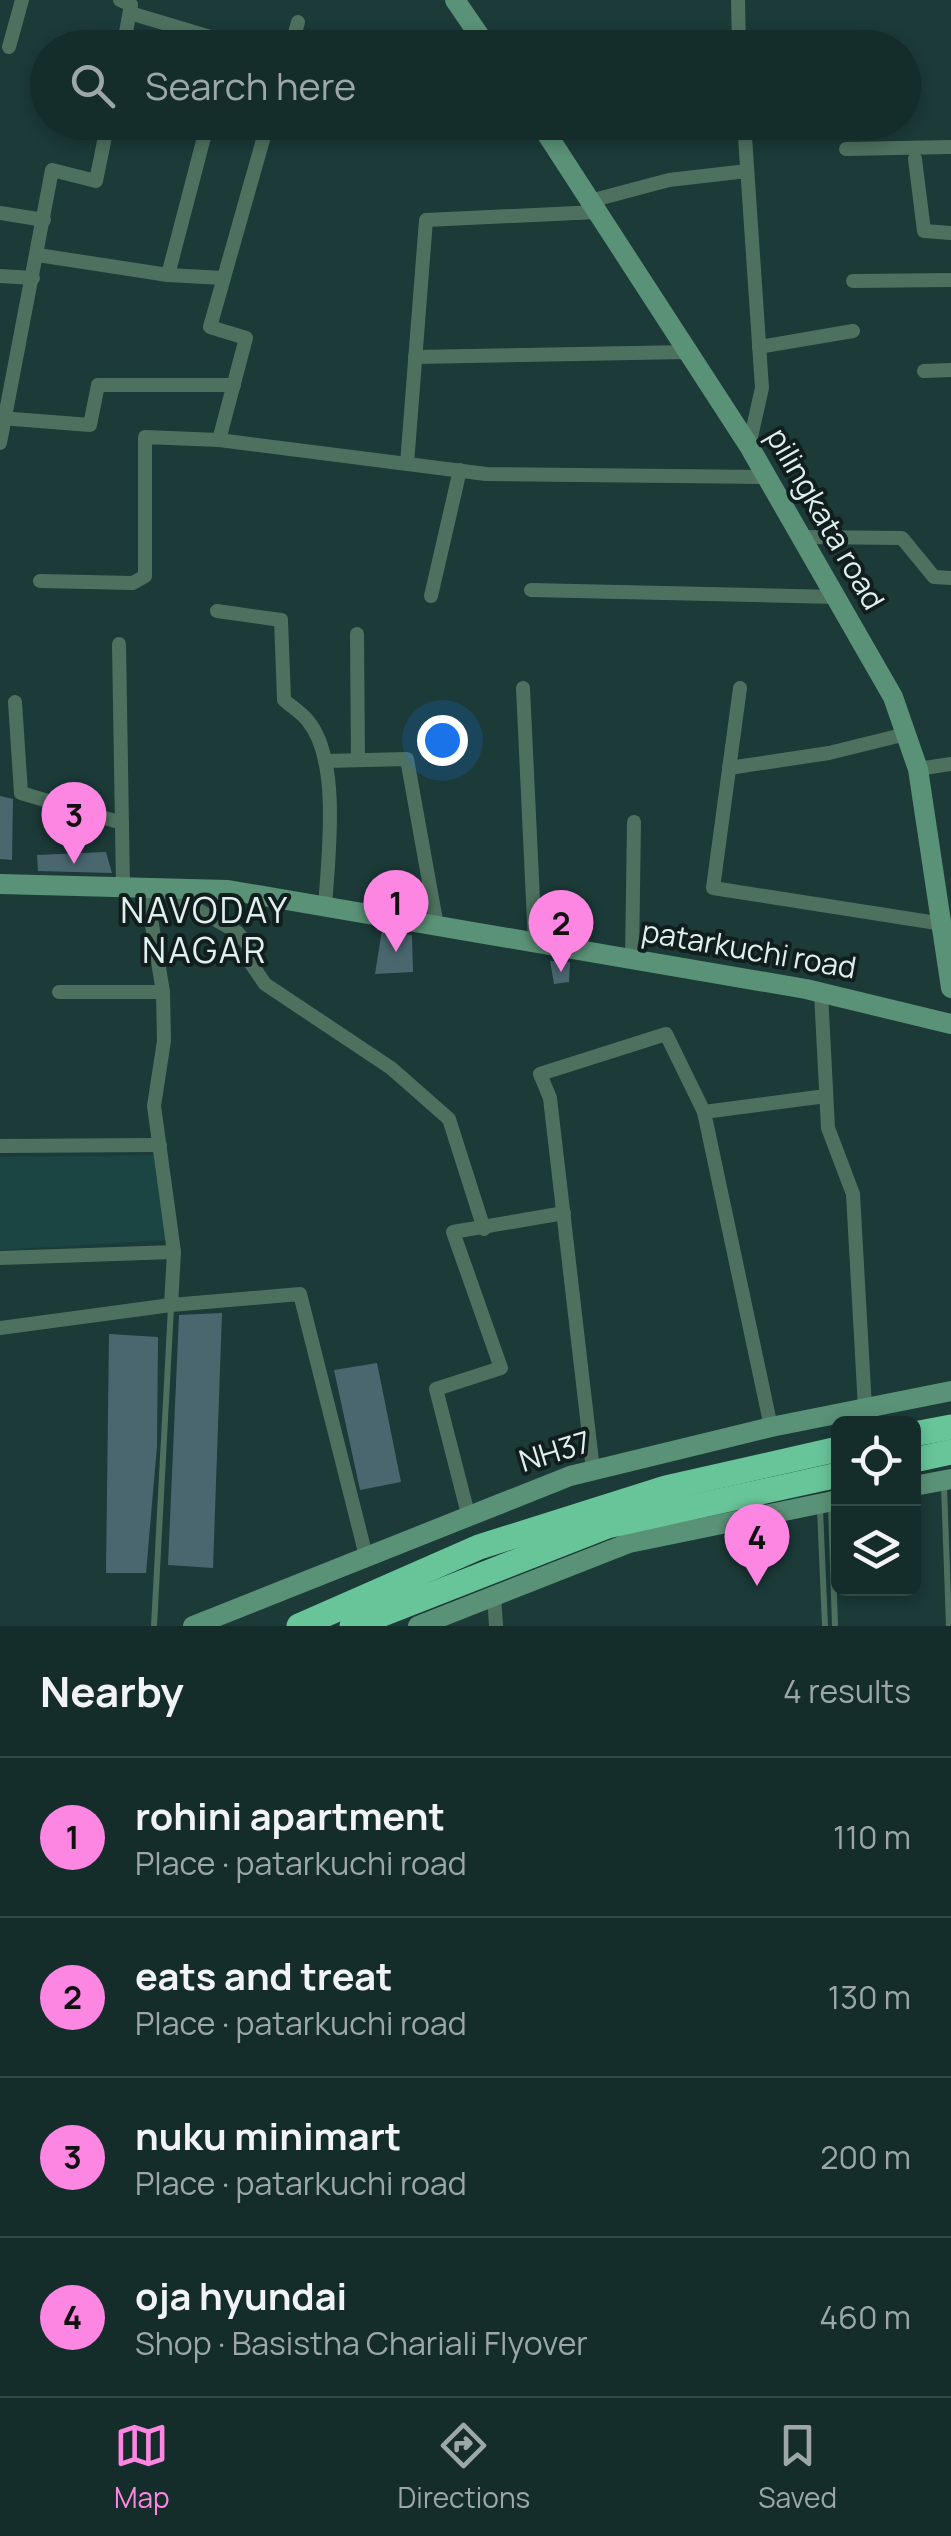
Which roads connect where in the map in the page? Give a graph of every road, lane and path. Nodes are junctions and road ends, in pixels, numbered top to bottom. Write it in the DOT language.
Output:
graph roads {
  1 [pos="22,0"];
  2 [pos="120,0"];
  3 [pos="455,0"];
  4 [pos="738,0"];
  5 [pos="130,13"];
  6 [pos="298,22"];
  7 [pos="127,30"];
  8 [pos="182,30"];
  9 [pos="296,30"];
  10 [pos="476,30"];
  11 [pos="739,30"];
  12 [pos="9,48"];
  13 [pos="104,140"];
  14 [pos="203,140"];
  15 [pos="263,140"];
  16 [pos="551,140"];
  17 [pos="745,140"];
  18 [pos="951,147"];
  19 [pos="846,148"];
  20 [pos="916,160"];
  21 [pos="747,171"];
  22 [pos="594,206"];
  23 [pos="0,213"];
  24 [pos="44,220"];
  25 [pos="951,233"];
  26 [pos="38,255"];
  27 [pos="168,275"];
  28 [pos="0,276"];
  29 [pos="34,278"];
  30 [pos="223,278"];
  31 [pos="951,280"];
  32 [pos="852,281"];
  33 [pos="853,331"];
  34 [pos="759,347"];
  35 [pos="688,352"];
  36 [pos="415,357"];
  37 [pos="951,370"];
  38 [pos="924,371"];
  39 [pos="234,384"];
  40 [pos="2,418"];
  41 [pos="219,440"];
  42 [pos="0,443"];
  43 [pos="750,446"];
  44 [pos="407,464"];
  45 [pos="460,470"];
  46 [pos="768,477"];
  47 [pos="804,537"];
  48 [pos="951,578"];
  49 [pos="40,581"];
  50 [pos="531,590"];
  51 [pos="430,596"];
  52 [pos="835,597"];
  53 [pos="218,611"];
  54 [pos="357,634"];
  55 [pos="119,644"];
  56 [pos="523,688"];
  57 [pos="740,688"];
  58 [pos="15,702"];
  59 [pos="906,734"];
  60 [pos="358,760"];
  61 [pos="324,761"];
  62 [pos="951,764"];
  63 [pos="729,768"];
  64 [pos="918,769"];
  65 [pos="634,822"];
  66 [pos="122,823"];
  67 [pos="0,884"];
  68 [pos="123,887"];
  69 [pos="153,888"];
  70 [pos="944,889"];
  71 [pos="325,906"];
  72 [pos="943,924"];
  73 [pos="437,926"];
  74 [pos="535,943"];
  75 [pos="632,959"];
  76 [pos="951,988"];
  77 [pos="58,992"];
  78 [pos="163,992"];
  79 [pos="822,993"];
  80 [pos="951,1024"];
  81 [pos="826,1096"];
  82 [pos="704,1112"];
  83 [pos="160,1145"];
  84 [pos="0,1146"];
  85 [pos="564,1213"];
  86 [pos="484,1229"];
  87 [pos="174,1252"];
  88 [pos="0,1258"];
  89 [pos="171,1306"];
  90 [pos="0,1328"];
  91 [pos="951,1391"];
  92 [pos="864,1408"];
  93 [pos="771,1427"];
  94 [pos="951,1427"];
  95 [pos="921,1433"];
  96 [pos="831,1451"];
  97 [pos="951,1452"];
  98 [pos="921,1458"];
  99 [pos="593,1470"];
  100 [pos="831,1477"];
  101 [pos="947,1479"];
  102 [pos="921,1485"];
  103 [pos="830,1501"];
  104 [pos="468,1514"];
  105 [pos="366,1556"];
  106 [pos="494,1595"];
  107 [pos="154,1626"];
  108 [pos="193,1626"];
  109 [pos="299,1626"];
  110 [pos="352,1626"];
  111 [pos="418,1626"];
  112 [pos="496,1626"];
  113 [pos="825,1626"];
  114 [pos="835,1626"];
  115 [pos="949,1626"];
  1 -- 12 [label="street"];
  2 -- 5 [label="street"];
  3 -- 10 [label="street"];
  4 -- 11 [label="street"];
  5 -- 7 [label="street"];
  5 -- 8 [label="street"];
  6 -- 9 [label="street"];
  13 -- 24 [label="street"];
  14 -- 27 [label="street"];
  15 -- 30 [label="street"];
  16 -- 22 [label="street, pilingkata road"];
  17 -- 21 [label="street"];
  18 -- 19 [label="street"];
  20 -- 25 [label="street"];
  21 -- 22 [label="street"];
  21 -- 34 [label="street"];
  22 -- 35 [label="street, pilingkata road"];
  22 -- 36 [label="street"];
  23 -- 24 [label="street"];
  24 -- 26 [label="street"];
  26 -- 27 [label="street"];
  26 -- 29 [label="street"];
  27 -- 30 [label="street"];
  28 -- 29 [label="street"];
  29 -- 40 [label="street"];
  30 -- 39 [label="street"];
  31 -- 32 [label="street"];
  33 -- 34 [label="street"];
  34 -- 43 [label="street"];
  35 -- 36 [label="street"];
  35 -- 43 [label="street, pilingkata road"];
  36 -- 44 [label="street"];
  37 -- 38 [label="street"];
  39 -- 40 [label="street"];
  39 -- 41 [label="street"];
  40 -- 42 [label="street"];
  41 -- 44 [label="street"];
  41 -- 49 [label="street"];
  43 -- 46 [label="street, pilingkata road"];
  44 -- 45 [label="street"];
  45 -- 46 [label="street"];
  45 -- 51 [label="street"];
  46 -- 47 [label="street, pilingkata road"];
  47 -- 48 [label="street"];
  47 -- 52 [label="street, pilingkata road"];
  50 -- 52 [label="street"];
  52 -- 59 [label="street, pilingkata road"];
  53 -- 61 [label="street"];
  54 -- 60 [label="street"];
  55 -- 66 [label="street"];
  56 -- 74 [label="street"];
  57 -- 63 [label="street"];
  58 -- 66 [label="street"];
  59 -- 63 [label="street"];
  59 -- 64 [label="street, pilingkata road"];
  60 -- 61 [label="street"];
  60 -- 73 [label="street"];
  61 -- 71 [label="street"];
  62 -- 64 [label="street"];
  63 -- 72 [label="street"];
  64 -- 70 [label="street, pilingkata road"];
  65 -- 75 [label="street"];
  66 -- 68 [label="street"];
  67 -- 68 [label="street, patarkuchi road"];
  68 -- 69 [label="street, patarkuchi road"];
  69 -- 71 [label="street, patarkuchi road"];
  69 -- 78 [label="street"];
  69 -- 86 [label="street"];
  70 -- 72 [label="street, pilingkata road"];
  71 -- 73 [label="street, patarkuchi road"];
  72 -- 76 [label="street, pilingkata road"];
  73 -- 74 [label="street, patarkuchi road"];
  74 -- 75 [label="street, patarkuchi road"];
  75 -- 79 [label="street, patarkuchi road"];
  77 -- 78 [label="street"];
  78 -- 83 [label="street"];
  79 -- 80 [label="street, patarkuchi road"];
  79 -- 81 [label="street"];
  81 -- 82 [label="street"];
  81 -- 92 [label="street"];
  82 -- 85 [label="street"];
  82 -- 93 [label="street"];
  83 -- 84 [label="street"];
  83 -- 87 [label="street"];
  85 -- 86 [label="street"];
  85 -- 99 [label="street"];
  86 -- 104 [label="street"];
  87 -- 88 [label="street"];
  87 -- 89 [label="street"];
  89 -- 90 [label="street"];
  89 -- 105 [label="street"];
  89 -- 107 [label="lane"];
  91 -- 92 [label="street, NH37"];
  92 -- 93 [label="street, NH37"];
  93 -- 99 [label="street, NH37"];
  94 -- 95 [label="highway"];
  96 -- 109 [label="highway"];
  97 -- 98 [label="highway"];
  99 -- 104 [label="street, NH37"];
  100 -- 110 [label="highway"];
  101 -- 102 [label="street"];
  101 -- 115 [label="lane"];
  103 -- 106 [label="street"];
  103 -- 113 [label="lane"];
  103 -- 114 [label="lane"];
  104 -- 105 [label="street, NH37"];
  105 -- 108 [label="street, NH37"];
  106 -- 111 [label="street"];
  106 -- 112 [label="street"];
}
